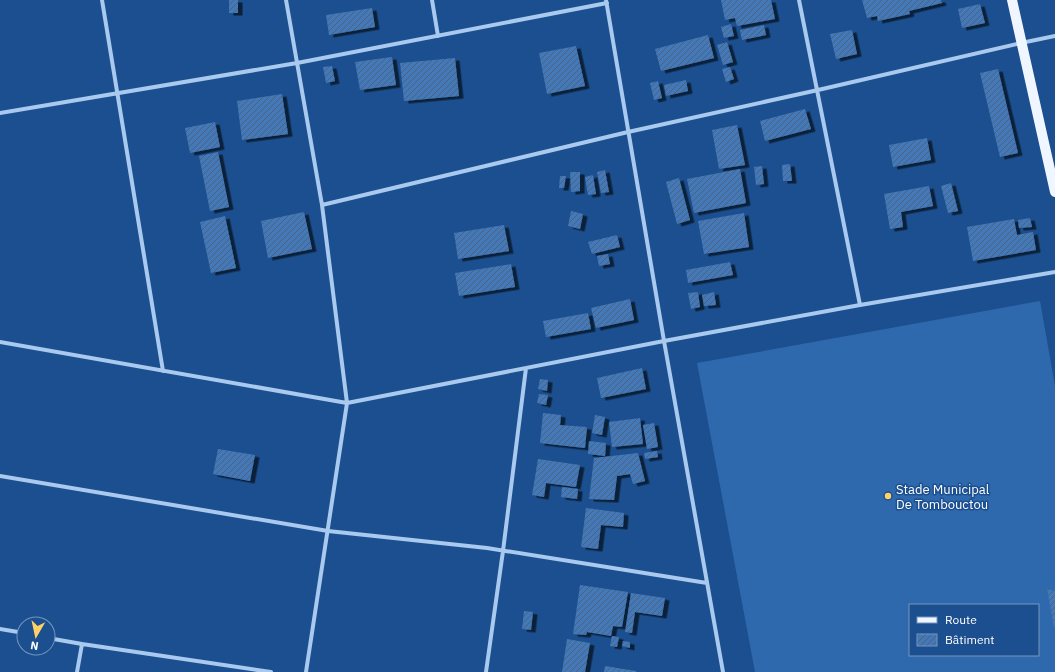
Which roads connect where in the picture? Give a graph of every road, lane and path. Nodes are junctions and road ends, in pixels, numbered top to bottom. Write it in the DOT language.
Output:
graph roads {
  1 [pos="102,0"];
  2 [pos="286,0"];
  3 [pos="432,0"];
  4 [pos="800,0"];
  5 [pos="1012,0"];
  6 [pos="607,2"];
  7 [pos="438,36"];
  8 [pos="1055,36"];
  9 [pos="1021,42"];
  10 [pos="297,63"];
  11 [pos="818,90"];
  12 [pos="117,94"];
  13 [pos="0,113"];
  14 [pos="628,132"];
  15 [pos="1055,192"];
  16 [pos="322,205"];
  17 [pos="1055,272"];
  18 [pos="860,304"];
  19 [pos="664,341"];
  20 [pos="0,342"];
  21 [pos="526,368"];
  22 [pos="163,371"];
  23 [pos="346,403"];
  24 [pos="0,476"];
  25 [pos="328,531"];
  26 [pos="503,551"];
  27 [pos="707,583"];
  28 [pos="0,629"];
  29 [pos="16,632"];
  30 [pos="56,639"];
  31 [pos="82,644"];
  32 [pos="77,672"];
  33 [pos="271,672"];
  34 [pos="306,672"];
  35 [pos="486,672"];
  36 [pos="723,672"];
  1 -- 12 [label="street"];
  2 -- 10 [label="street"];
  3 -- 7 [label="street"];
  4 -- 11 [label="street"];
  5 -- 9 [label="main road"];
  6 -- 7 [label="street"];
  6 -- 14 [label="street"];
  7 -- 10 [label="street"];
  8 -- 9 [label="street"];
  9 -- 11 [label="street"];
  9 -- 15 [label="main road"];
  10 -- 12 [label="street"];
  10 -- 16 [label="street"];
  11 -- 14 [label="street"];
  11 -- 18 [label="street"];
  12 -- 13 [label="street"];
  12 -- 22 [label="street"];
  14 -- 16 [label="street"];
  14 -- 19 [label="street"];
  16 -- 23 [label="street"];
  17 -- 18 [label="street"];
  18 -- 19 [label="street"];
  19 -- 21 [label="street"];
  19 -- 27 [label="street"];
  20 -- 22 [label="street"];
  21 -- 23 [label="street"];
  21 -- 26 [label="street"];
  22 -- 23 [label="street"];
  23 -- 25 [label="street"];
  24 -- 25 [label="street"];
  25 -- 26 [label="street"];
  25 -- 34 [label="street"];
  26 -- 27 [label="street"];
  26 -- 35 [label="street"];
  27 -- 36 [label="street"];
  28 -- 29 [label="street"];
  30 -- 31 [label="street"];
  31 -- 32 [label="street"];
  31 -- 33 [label="street"];
}
